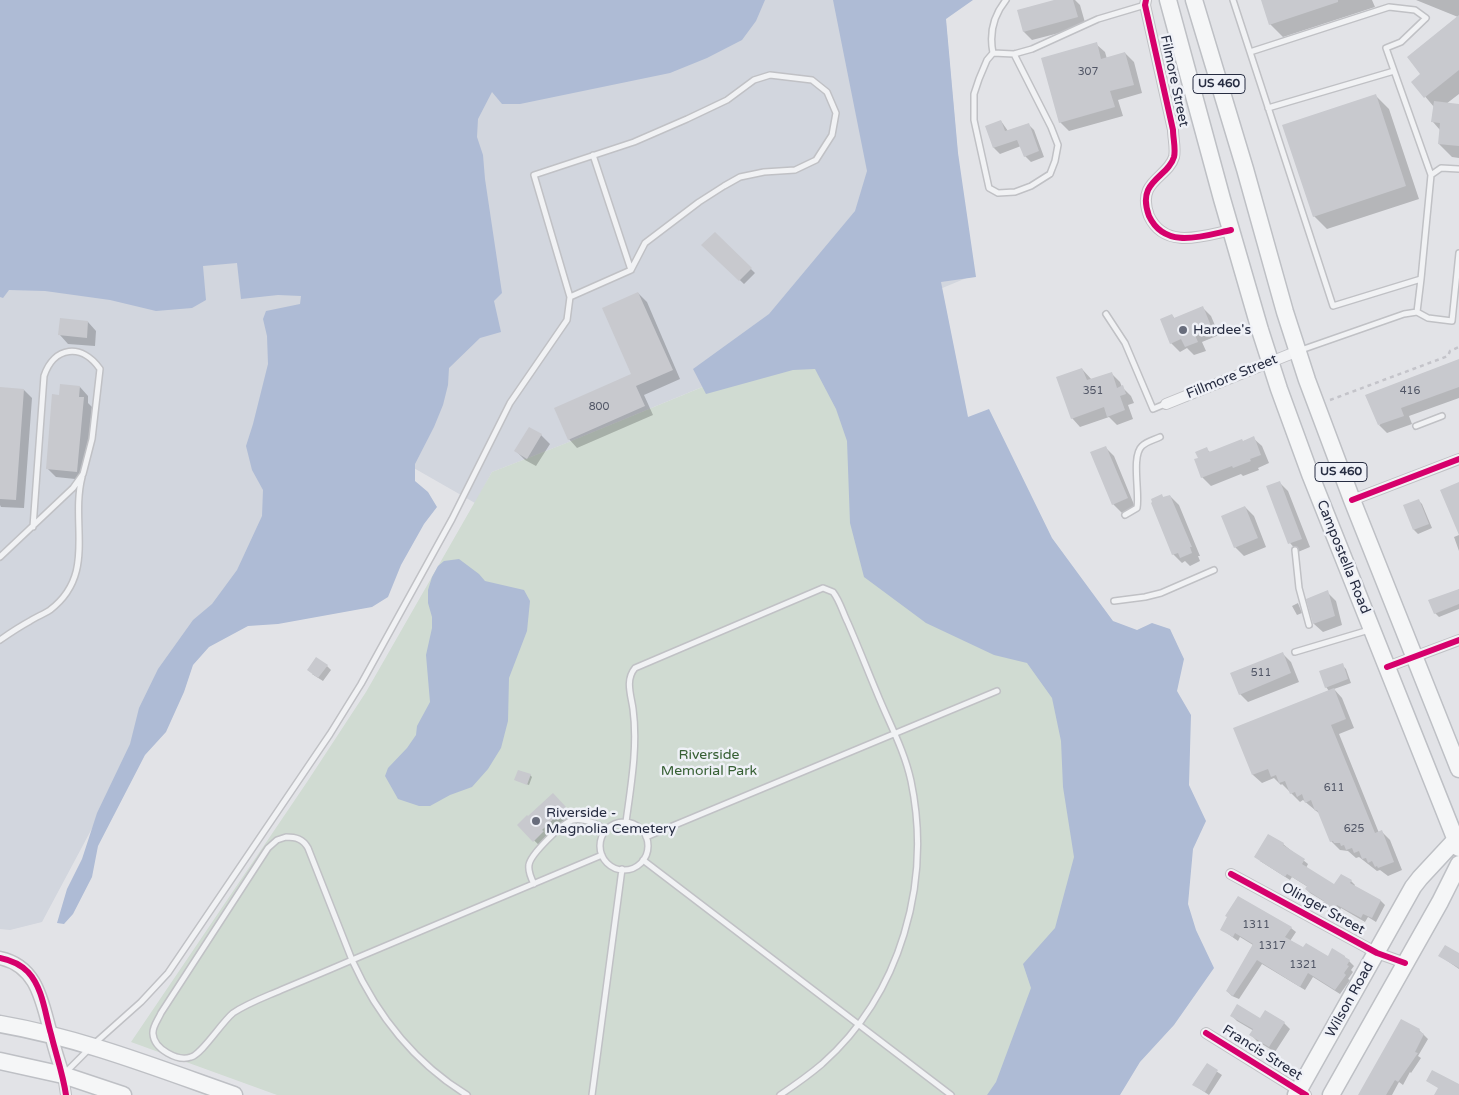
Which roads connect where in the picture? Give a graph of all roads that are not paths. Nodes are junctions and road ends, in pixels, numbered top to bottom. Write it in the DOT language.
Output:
graph roads {
  1 [pos="1006,0"];
  2 [pos="1168,0"];
  3 [pos="1194,0"];
  4 [pos="1233,0"];
  5 [pos="1146,2"];
  6 [pos="1250,52"];
  7 [pos="993,53"];
  8 [pos="1014,54"];
  9 [pos="1394,71"];
  10 [pos="1268,108"];
  11 [pos="593,155"];
  12 [pos="1459,169"];
  13 [pos="1432,175"];
  14 [pos="1231,230"];
  15 [pos="1459,253"];
  16 [pos="631,270"];
  17 [pos="1420,279"];
  18 [pos="570,297"];
  19 [pos="1417,312"];
  20 [pos="1106,314"];
  21 [pos="1298,351"];
  22 [pos="1270,362"];
  23 [pos="1166,404"];
  24 [pos="1442,416"];
  25 [pos="1416,426"];
  26 [pos="1160,437"];
  27 [pos="1459,459"];
  28 [pos="83,474"];
  29 [pos="1352,500"];
  30 [pos="1125,515"];
  31 [pos="33,527"];
  32 [pos="1295,550"];
  33 [pos="0,557"];
  34 [pos="1214,570"];
  35 [pos="1114,601"];
  36 [pos="1309,625"];
  37 [pos="1372,630"];
  38 [pos="0,640"];
  39 [pos="1459,640"];
  40 [pos="1295,652"];
  41 [pos="1414,656"];
  42 [pos="1387,667"];
  43 [pos="997,691"];
  44 [pos="896,732"];
  45 [pos="1459,769"];
  46 [pos="626,822"];
  47 [pos="606,830"];
  48 [pos="646,837"];
  49 [pos="1458,841"];
  50 [pos="602,855"];
  51 [pos="643,860"];
  52 [pos="1459,864"];
  53 [pos="622,869"];
  54 [pos="1231,874"];
  55 [pos="534,884"];
  56 [pos="1376,953"];
  57 [pos="0,958"];
  58 [pos="352,960"];
  59 [pos="1405,964"];
  60 [pos="0,1024"];
  61 [pos="858,1024"];
  62 [pos="1206,1033"];
  63 [pos="51,1034"];
  64 [pos="92,1046"];
  65 [pos="0,1062"];
  66 [pos="63,1076"];
  67 [pos="118,1093"];
  68 [pos="1300,1094"];
  69 [pos="66,1095"];
  70 [pos="95,1095"];
  71 [pos="234,1095"];
  72 [pos="467,1095"];
  73 [pos="592,1095"];
  74 [pos="780,1095"];
  75 [pos="950,1095"];
  76 [pos="1331,1095"];
  1 -- 7 [label="lane"];
  2 -- 14 [label="main road, Campostella Road / US 460"];
  3 -- 21 [label="main road, US 460"];
  4 -- 6 [label="lane"];
  5 -- 8 [label="lane"];
  5 -- 14 [label="street, Filmore Street"];
  6 -- 9 [label="lane"];
  6 -- 10 [label="lane"];
  7 -- 8 [label="lane"];
  7 -- 8 [label="lane"];
  9 -- 10 [label="lane"];
  9 -- 13 [label="lane"];
  10 -- 17 [label="lane"];
  11 -- 16 [label="lane"];
  11 -- 16 [label="lane"];
  11 -- 18 [label="lane"];
  12 -- 13 [label="lane"];
  13 -- 17 [label="lane"];
  14 -- 22 [label="main road, Campostella Road / US 460"];
  15 -- 19 [label="lane"];
  16 -- 18 [label="lane"];
  17 -- 19 [label="lane"];
  18 -- 64 [label="lane"];
  19 -- 21 [label="lane"];
  20 -- 23 [label="lane"];
  21 -- 22 [label="street, Fillmore Street"];
  21 -- 29 [label="main road, US 460"];
  22 -- 23 [label="street, Fillmore Street"];
  22 -- 37 [label="main road, Campostella Road / US 460"];
  24 -- 25 [label="lane"];
  26 -- 30 [label="lane"];
  27 -- 29 [label="street"];
  28 -- 31 [label="lane"];
  28 -- 31 [label="lane"];
  28 -- 38 [label="lane"];
  29 -- 41 [label="main road, US 460"];
  31 -- 33 [label="lane"];
  32 -- 36 [label="lane"];
  34 -- 35 [label="lane"];
  37 -- 40 [label="lane"];
  37 -- 42 [label="main road, Campostella Road / US 460"];
  39 -- 41 [label="street"];
  41 -- 42 [label="street"];
  41 -- 45 [label="main road, US 460"];
  42 -- 49 [label="main road, Campostella Road / US 460"];
  43 -- 44 [label="lane"];
  44 -- 46 [label="lane"];
  44 -- 48 [label="lane"];
  44 -- 61 [label="lane"];
  46 -- 47 [label="lane"];
  46 -- 48 [label="lane"];
  47 -- 50 [label="lane"];
  47 -- 55 [label="lane"];
  48 -- 51 [label="lane"];
  49 -- 56 [label="main road, Wilson Road / US 460"];
  50 -- 53 [label="lane"];
  50 -- 55 [label="lane"];
  51 -- 53 [label="lane"];
  51 -- 61 [label="lane"];
  52 -- 59 [label="main road"];
  53 -- 73 [label="lane"];
  54 -- 56 [label="street, Olinger Street"];
  55 -- 58 [label="lane"];
  56 -- 59 [label="street, Olinger Street"];
  56 -- 68 [label="main road, Wilson Road / US 460"];
  57 -- 63 [label="street"];
  58 -- 58 [label="lane"];
  58 -- 72 [label="lane"];
  59 -- 76 [label="main road"];
  60 -- 63 [label="main road"];
  61 -- 74 [label="lane"];
  61 -- 75 [label="lane"];
  62 -- 68 [label="street, Francis Street"];
  63 -- 64 [label="main road"];
  63 -- 66 [label="street"];
  64 -- 66 [label="lane"];
  64 -- 71 [label="main road"];
  65 -- 66 [label="main road"];
  66 -- 67 [label="main road"];
  66 -- 69 [label="street"];
  67 -- 70 [label="main road"];
}
